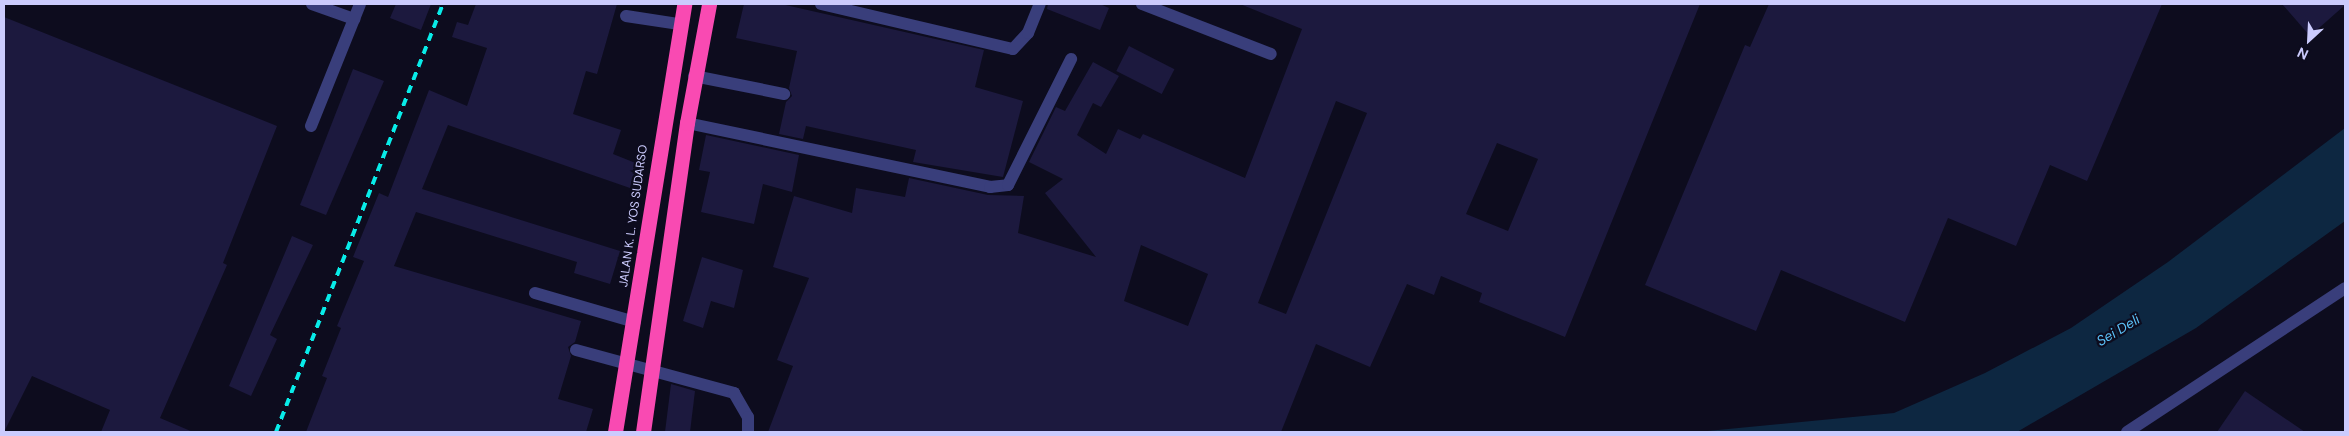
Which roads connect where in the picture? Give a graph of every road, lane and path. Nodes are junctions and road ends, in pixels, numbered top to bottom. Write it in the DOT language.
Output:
graph roads {
  1 [pos="312,4"];
  2 [pos="360,4"];
  3 [pos="684,4"];
  4 [pos="709,4"];
  5 [pos="821,4"];
  6 [pos="1040,4"];
  7 [pos="1142,4"];
  8 [pos="626,16"];
  9 [pos="354,19"];
  10 [pos="679,24"];
  11 [pos="1271,54"];
  12 [pos="1072,59"];
  13 [pos="694,76"];
  14 [pos="784,94"];
  15 [pos="687,123"];
  16 [pos="311,126"];
  17 [pos="2345,288"];
  18 [pos="535,293"];
  19 [pos="635,322"];
  20 [pos="576,350"];
  21 [pos="628,362"];
  22 [pos="654,368"];
  23 [pos="615,432"];
  24 [pos="644,432"];
  25 [pos="748,432"];
  26 [pos="2127,432"];
  1 -- 9 [label="street"];
  2 -- 9 [label="street"];
  3 -- 10 [label="highway, JALAN K. L. YOS SUDARSO"];
  4 -- 13 [label="highway"];
  5 -- 6 [label="street"];
  7 -- 11 [label="street"];
  8 -- 10 [label="street"];
  9 -- 16 [label="street"];
  10 -- 19 [label="highway, JALAN K. L. YOS SUDARSO"];
  12 -- 15 [label="street"];
  13 -- 14 [label="street"];
  13 -- 15 [label="highway"];
  15 -- 22 [label="highway"];
  17 -- 26 [label="street"];
  18 -- 19 [label="street"];
  19 -- 21 [label="highway, JALAN K. L. YOS SUDARSO"];
  20 -- 21 [label="street"];
  21 -- 22 [label="street"];
  21 -- 23 [label="highway, JALAN K. L. YOS SUDARSO"];
  22 -- 24 [label="highway"];
  22 -- 25 [label="street"];
}
